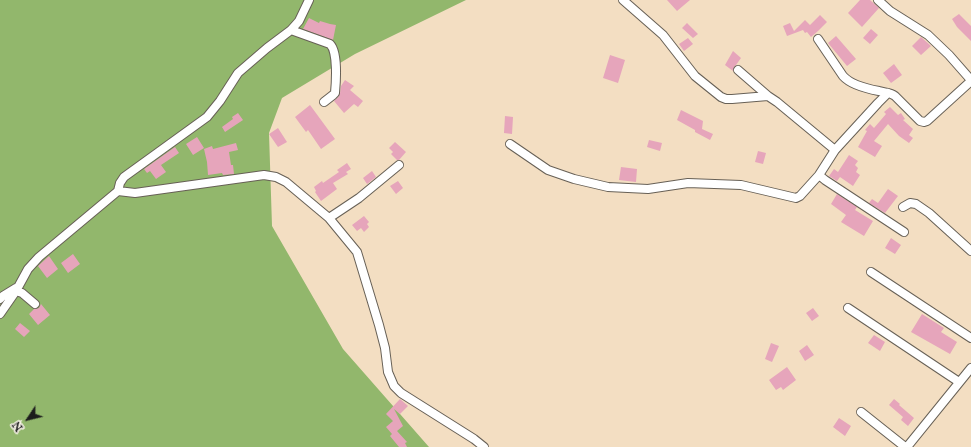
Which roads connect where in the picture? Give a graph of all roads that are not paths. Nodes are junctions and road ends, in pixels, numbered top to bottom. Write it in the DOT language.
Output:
graph roads {
  1 [pos="309,0"];
  2 [pos="623,0"];
  3 [pos="878,0"];
  4 [pos="291,30"];
  5 [pos="818,39"];
  6 [pos="738,70"];
  7 [pos="971,81"];
  8 [pos="888,93"];
  9 [pos="768,96"];
  10 [pos="324,102"];
  11 [pos="510,144"];
  12 [pos="835,150"];
  13 [pos="399,165"];
  14 [pos="820,175"];
  15 [pos="118,191"];
  16 [pos="903,207"];
  17 [pos="329,218"];
  18 [pos="904,232"];
  19 [pos="971,251"];
  20 [pos="871,272"];
  21 [pos="17,289"];
  22 [pos="0,299"];
  23 [pos="35,304"];
  24 [pos="848,308"];
  25 [pos="0,314"];
  26 [pos="971,338"];
  27 [pos="971,368"];
  28 [pos="960,382"];
  29 [pos="861,412"];
  30 [pos="484,447"];
  31 [pos="906,447"];
  1 -- 4 [label="street"];
  2 -- 9 [label="street"];
  3 -- 7 [label="street"];
  4 -- 10 [label="street"];
  4 -- 15 [label="street"];
  5 -- 8 [label="street"];
  6 -- 9 [label="street"];
  7 -- 8 [label="street"];
  8 -- 12 [label="street"];
  9 -- 12 [label="street"];
  11 -- 14 [label="street"];
  12 -- 14 [label="street"];
  13 -- 17 [label="street"];
  14 -- 18 [label="street"];
  15 -- 17 [label="street"];
  15 -- 21 [label="street"];
  16 -- 19 [label="street"];
  17 -- 30 [label="street"];
  20 -- 26 [label="street"];
  21 -- 22 [label="street"];
  21 -- 23 [label="street"];
  21 -- 25 [label="street"];
  24 -- 28 [label="street"];
  27 -- 28 [label="street"];
  28 -- 31 [label="street"];
  29 -- 31 [label="street"];
}
